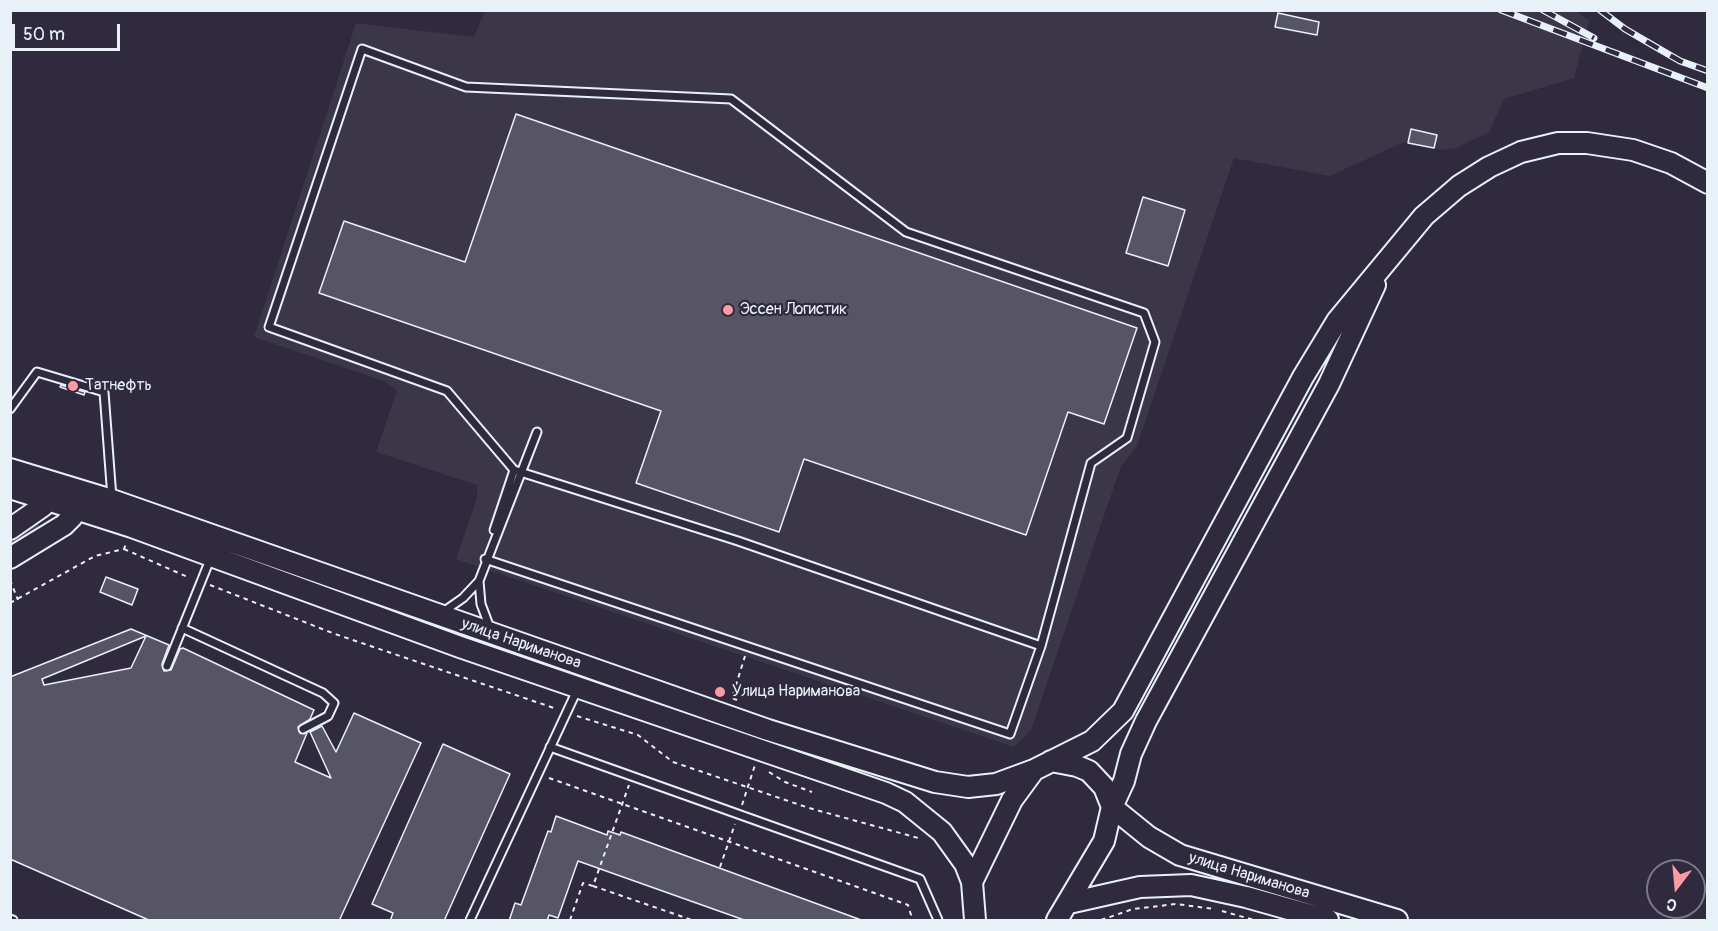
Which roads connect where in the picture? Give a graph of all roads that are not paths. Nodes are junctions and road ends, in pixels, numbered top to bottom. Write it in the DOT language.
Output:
graph roads {
  1 [pos="1707,183"];
  2 [pos="1383,267"];
  3 [pos="10,409"];
  4 [pos="537,432"];
  5 [pos="10,470"];
  6 [pos="514,470"];
  7 [pos="10,488"];
  8 [pos="47,490"];
  9 [pos="77,500"];
  10 [pos="112,500"];
  11 [pos="10,529"];
  12 [pos="211,557"];
  13 [pos="10,558"];
  14 [pos="485,559"];
  15 [pos="479,581"];
  16 [pos="438,615"];
  17 [pos="183,628"];
  18 [pos="492,633"];
  19 [pos="1041,646"];
  20 [pos="167,666"];
  21 [pos="578,688"];
  22 [pos="303,729"];
  23 [pos="550,747"];
  24 [pos="1042,765"];
  25 [pos="1112,807"];
  26 [pos="972,882"];
  27 [pos="1069,903"];
  28 [pos="974,912"];
  29 [pos="470,921"];
  30 [pos="938,921"];
  31 [pos="988,921"];
  32 [pos="1057,921"];
  33 [pos="1328,921"];
  34 [pos="1397,921"];
  1 -- 2 [label="main road"];
  2 -- 24 [label="main road, улица Нариманова"];
  2 -- 25 [label="main road"];
  3 -- 10 [label="lane"];
  4 -- 15 [label="lane"];
  5 -- 8 [label="main road, улица Нариманова"];
  6 -- 14 [label="lane"];
  6 -- 19 [label="lane"];
  6 -- 19 [label="lane"];
  7 -- 8 [label="main road, улица Нариманова"];
  8 -- 9 [label="main road, улица Нариманова"];
  8 -- 11 [label="main road"];
  9 -- 10 [label="main road, улица Нариманова"];
  9 -- 12 [label="main road, улица Нариманова"];
  9 -- 13 [label="main road"];
  10 -- 16 [label="main road, улица Нариманова"];
  12 -- 17 [label="lane"];
  12 -- 21 [label="main road, улица Нариманова"];
  14 -- 15 [label="lane"];
  14 -- 19 [label="lane"];
  15 -- 16 [label="lane"];
  15 -- 18 [label="lane"];
  16 -- 18 [label="main road, улица Нариманова"];
  17 -- 20 [label="lane"];
  17 -- 22 [label="lane"];
  18 -- 24 [label="main road, улица Нариманова"];
  21 -- 23 [label="lane"];
  21 -- 26 [label="main road, улица Нариманова"];
  23 -- 29 [label="lane"];
  23 -- 30 [label="lane"];
  24 -- 25 [label="main road"];
  24 -- 26 [label="main road"];
  25 -- 27 [label="main road"];
  25 -- 34 [label="main road, улица Нариманова"];
  26 -- 28 [label="main road"];
  27 -- 32 [label="main road"];
  27 -- 33 [label="main road, улица Нариманова"];
  28 -- 31 [label="main road"];
}
